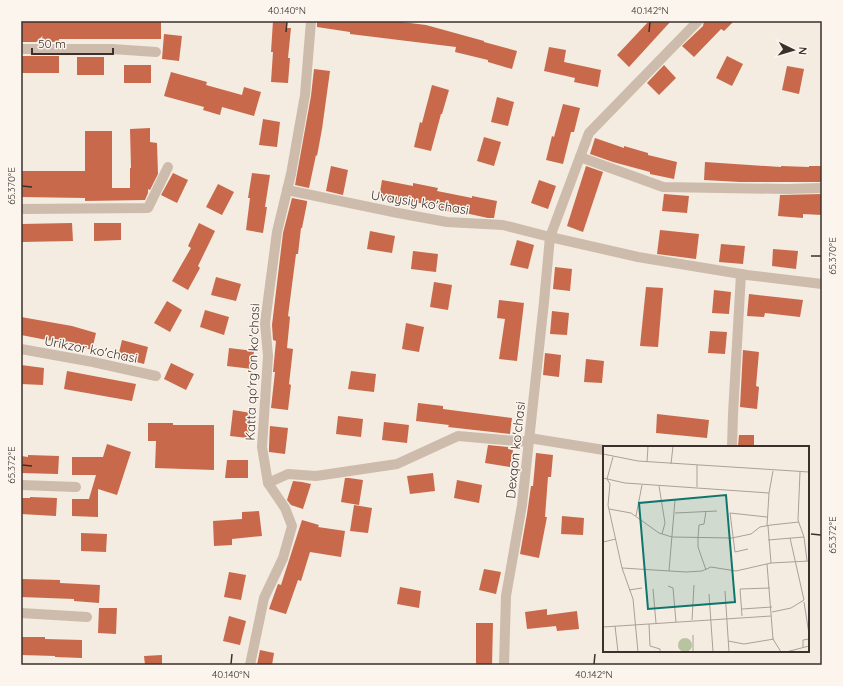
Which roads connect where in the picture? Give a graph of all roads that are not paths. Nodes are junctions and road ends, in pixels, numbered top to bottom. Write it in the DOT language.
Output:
graph roads {
  1 [pos="311,21"];
  2 [pos="698,21"];
  3 [pos="21,49"];
  4 [pos="156,52"];
  5 [pos="580,157"];
  6 [pos="168,167"];
  7 [pos="822,188"];
  8 [pos="287,190"];
  9 [pos="21,209"];
  10 [pos="550,237"];
  11 [pos="741,274"];
  12 [pos="822,284"];
  13 [pos="21,349"];
  14 [pos="156,376"];
  15 [pos="529,440"];
  16 [pos="732,446"];
  17 [pos="603,450"];
  18 [pos="268,483"];
  19 [pos="21,485"];
  20 [pos="76,486"];
  21 [pos="21,613"];
  22 [pos="87,617"];
  23 [pos="250,665"];
  24 [pos="504,665"];
  1 -- 8 [label="street, Katta qo'rg'on ko'chasi"];
  2 -- 5 [label="street, Dexqon ko'chasi"];
  3 -- 4 [label="street"];
  5 -- 7 [label="street"];
  5 -- 10 [label="street, Dexqon ko'chasi"];
  6 -- 9 [label="street"];
  8 -- 10 [label="street, Uvaysiy ko'chasi"];
  8 -- 18 [label="street, Katta qo'rg'on ko'chasi"];
  10 -- 11 [label="street, Uvaysiy ko'chasi"];
  10 -- 15 [label="street, Dexqon ko'chasi"];
  11 -- 12 [label="street, Uvaysiy ko'chasi"];
  11 -- 16 [label="street"];
  13 -- 14 [label="street, Urikzor ko'chasi"];
  15 -- 17 [label="street"];
  15 -- 18 [label="street"];
  15 -- 24 [label="street, Dexqon ko'chasi"];
  18 -- 23 [label="street, Katta qo'rg'on ko'chasi"];
  19 -- 20 [label="street"];
  21 -- 22 [label="street"];
}
